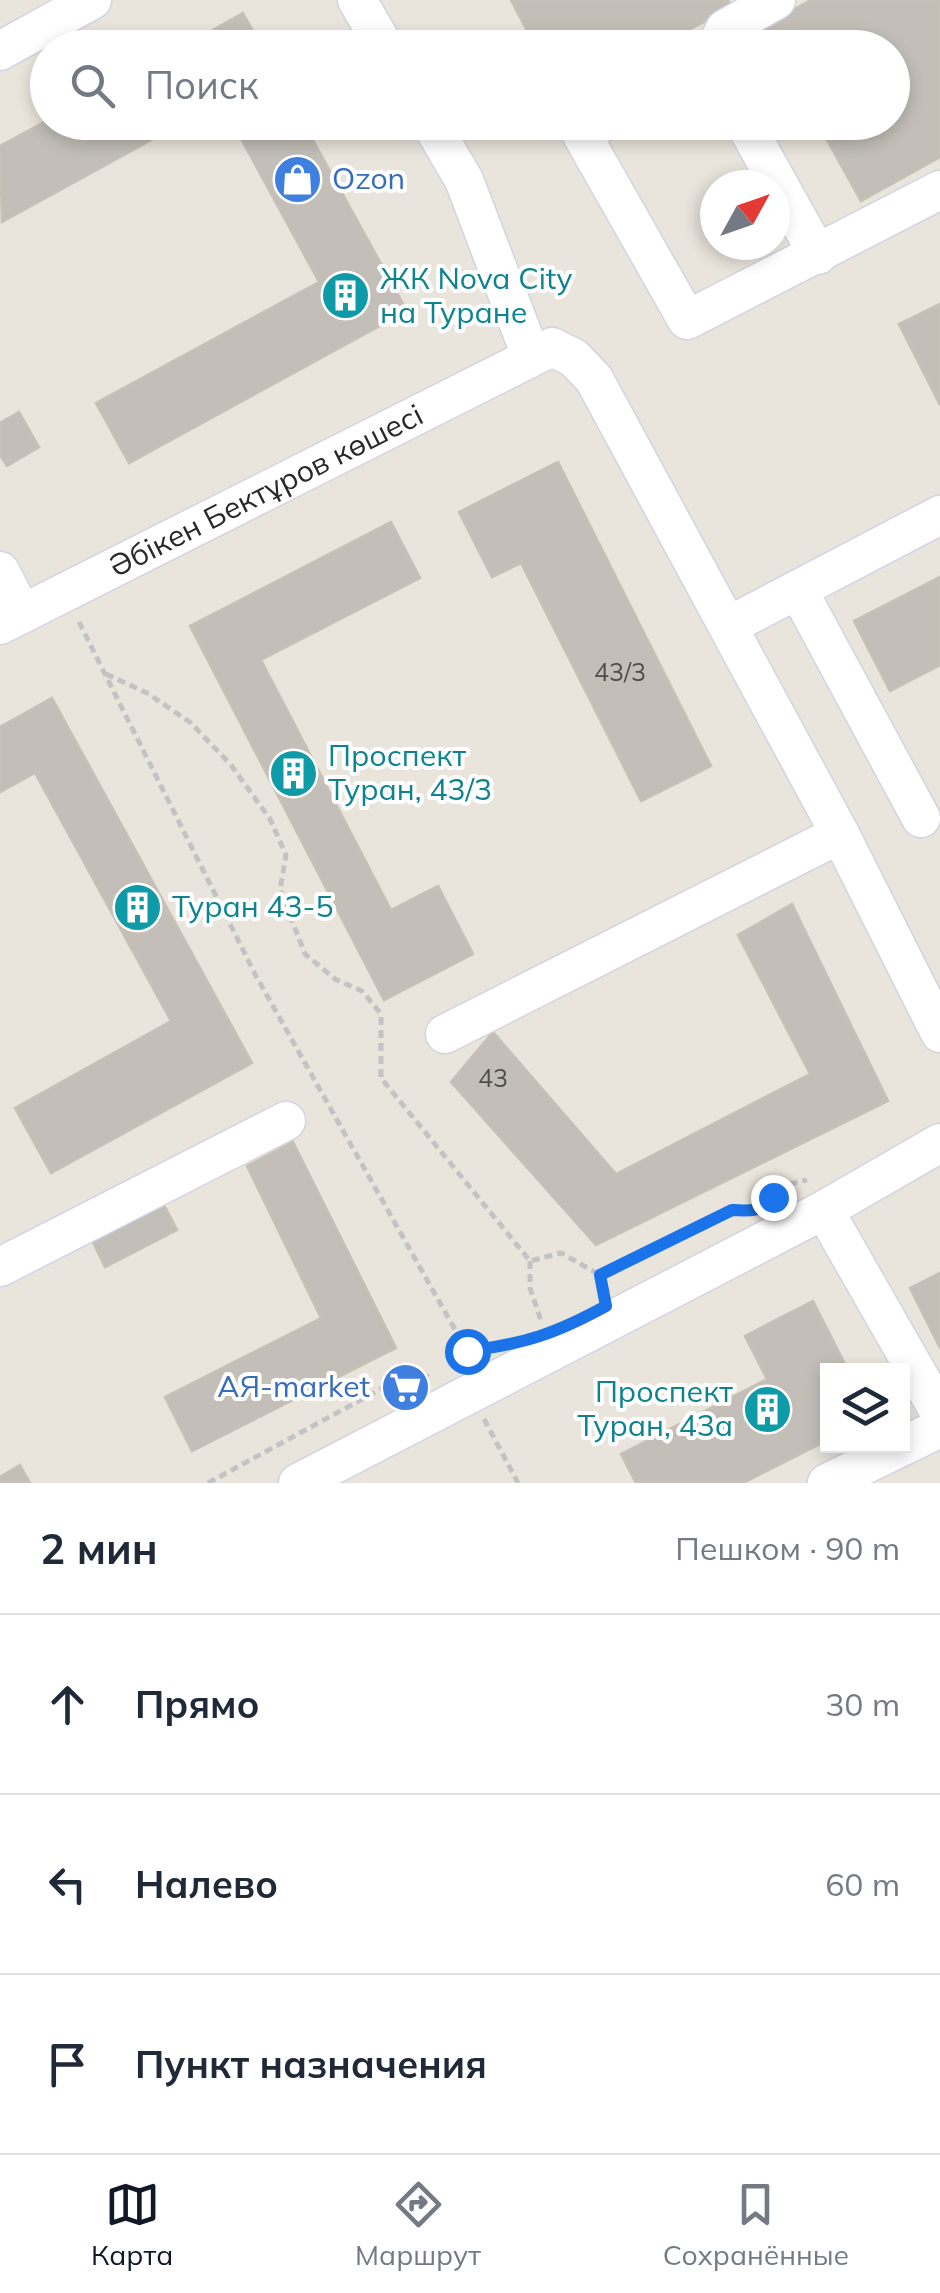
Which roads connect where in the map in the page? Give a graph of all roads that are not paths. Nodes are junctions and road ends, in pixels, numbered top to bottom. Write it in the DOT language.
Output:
graph roads {
  1 [pos="92,0"];
  2 [pos="357,0"];
  3 [pos="776,0"];
  4 [pos="38,30"];
  5 [pos="374,30"];
  6 [pos="724,30"];
  7 [pos="30,34"];
  8 [pos="0,51"];
  9 [pos="441,140"];
  10 [pos="585,140"];
  11 [pos="754,140"];
  12 [pos="940,190"];
  13 [pos="818,256"];
  14 [pos="531,356"];
  15 [pos="940,515"];
  16 [pos="0,571"];
  17 [pos="798,590"];
  18 [pos="11,619"];
  19 [pos="728,626"];
  20 [pos="921,818"];
  21 [pos="840,834"];
  22 [pos="940,1033"];
  23 [pos="445,1034"];
  24 [pos="286,1121"];
  25 [pos="940,1144"];
  26 [pos="824,1210"];
  27 [pos="0,1266"];
  28 [pos="940,1414"];
  29 [pos="940,1428"];
  30 [pos="298,1483"];
  31 [pos="827,1483"];
  1 -- 4 [label="street"];
  2 -- 5 [label="street"];
  3 -- 6 [label="street"];
  7 -- 8 [label="street"];
  9 -- 14 [label="street"];
  10 -- 13 [label="street"];
  11 -- 13 [label="street"];
  12 -- 13 [label="street"];
  14 -- 18 [label="street, Әбікен Бектұров көшесі"];
  14 -- 19 [label="street"];
  15 -- 17 [label="street"];
  16 -- 18 [label="street"];
  17 -- 19 [label="street"];
  17 -- 20 [label="street"];
  19 -- 21 [label="street"];
  21 -- 22 [label="street"];
  21 -- 23 [label="street"];
  24 -- 27 [label="street"];
  25 -- 26 [label="street"];
  26 -- 28 [label="street"];
  26 -- 30 [label="street"];
  29 -- 31 [label="street"];
}
